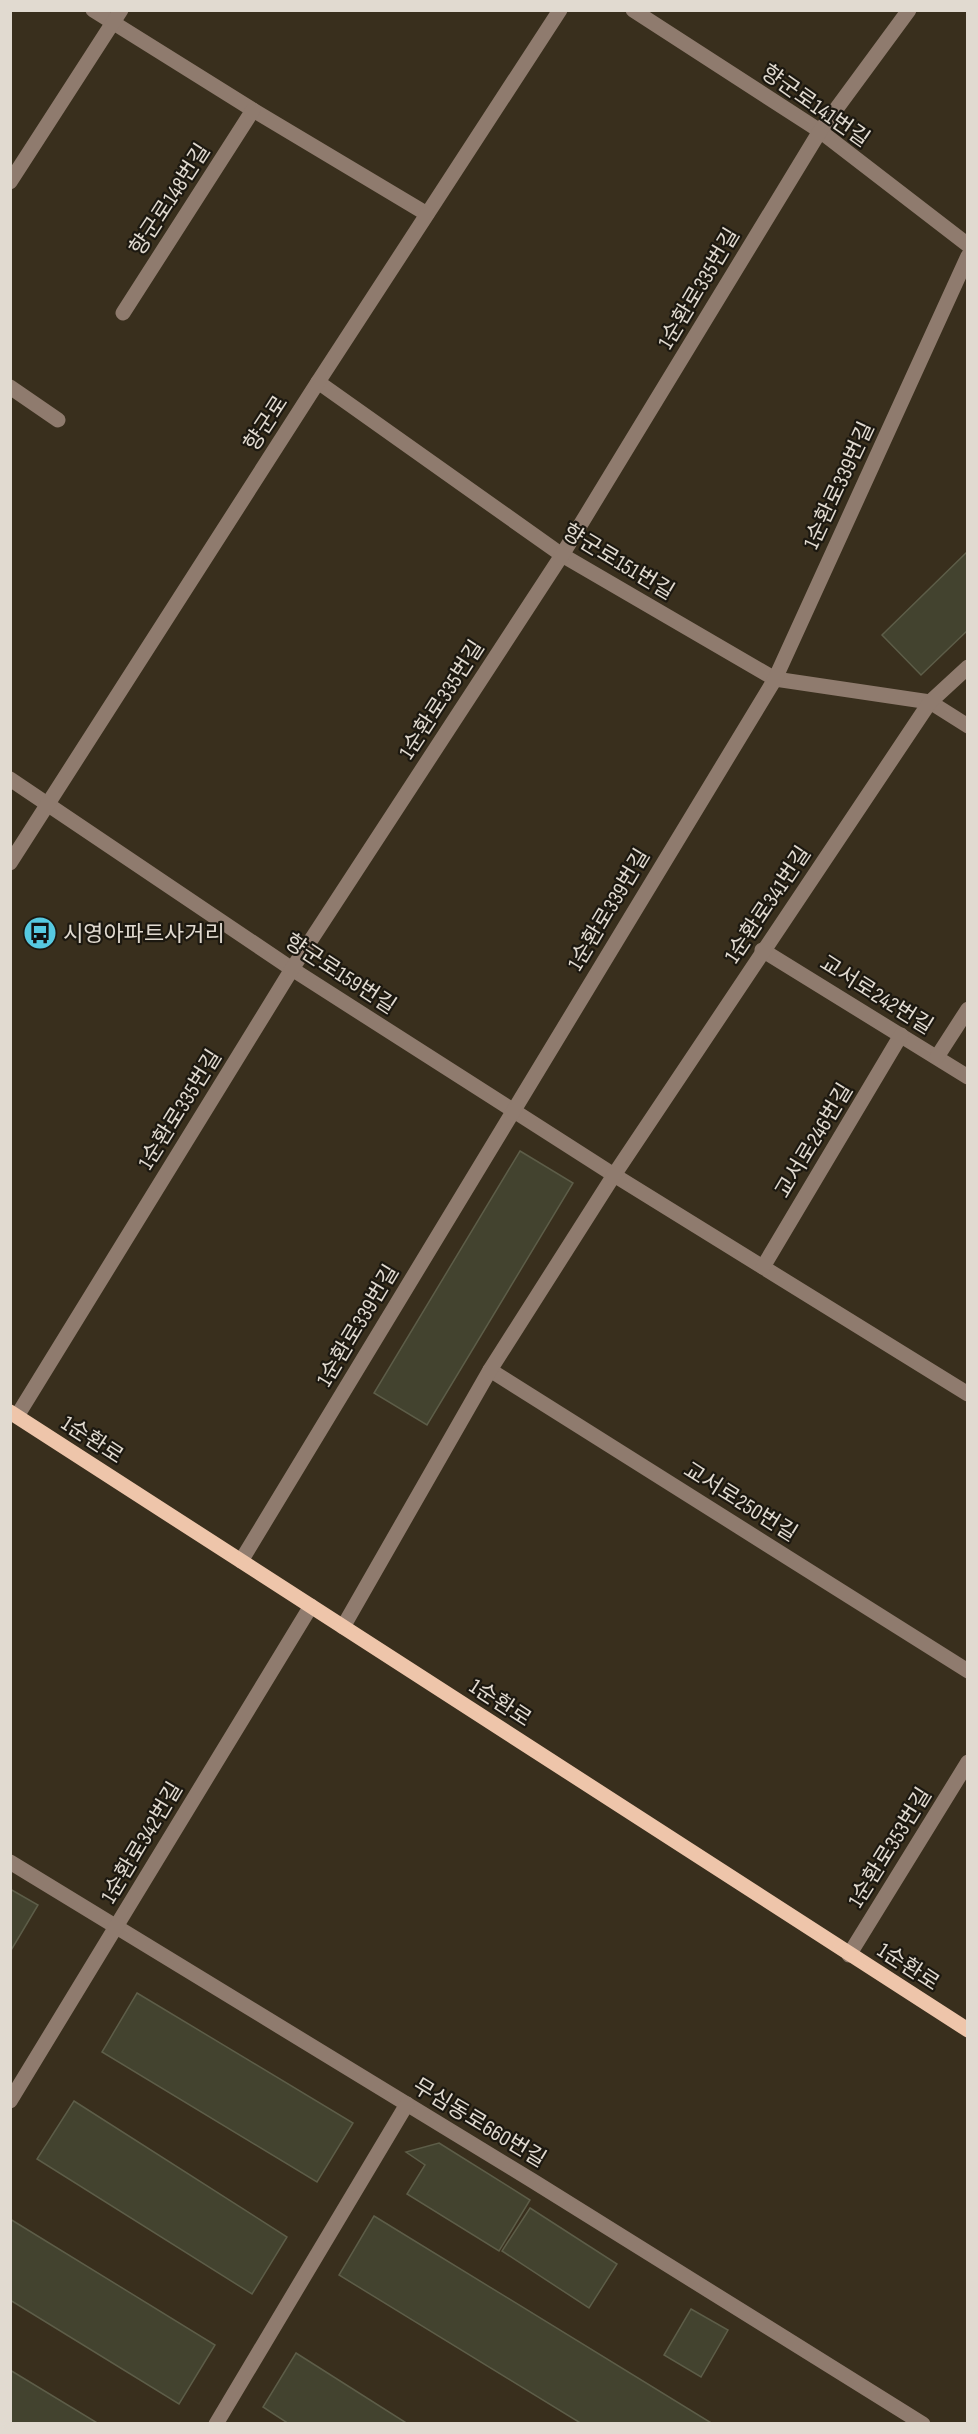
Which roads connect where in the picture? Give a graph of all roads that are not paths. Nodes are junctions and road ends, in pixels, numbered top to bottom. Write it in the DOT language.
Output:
graph roads {
  1 [pos="93,10"];
  2 [pos="560,10"];
  3 [pos="633,10"];
  4 [pos="909,10"];
  5 [pos="117,17"];
  6 [pos="253,110"];
  7 [pos="820,131"];
  8 [pos="10,182"];
  9 [pos="427,214"];
  10 [pos="968,244"];
  11 [pos="968,256"];
  12 [pos="123,313"];
  13 [pos="318,382"];
  14 [pos="10,387"];
  15 [pos="58,420"];
  16 [pos="562,555"];
  17 [pos="968,667"];
  18 [pos="775,679"];
  19 [pos="930,702"];
  20 [pos="968,726"];
  21 [pos="10,779"];
  22 [pos="47,805"];
  23 [pos="10,863"];
  24 [pos="762,950"];
  25 [pos="292,969"];
  26 [pos="968,1009"];
  27 [pos="901,1035"];
  28 [pos="937,1057"];
  29 [pos="968,1077"];
  30 [pos="513,1110"];
  31 [pos="614,1175"];
  32 [pos="763,1267"];
  33 [pos="490,1370"];
  34 [pos="968,1394"];
  35 [pos="14,1414"];
  36 [pos="241,1561"];
  37 [pos="311,1606"];
  38 [pos="343,1626"];
  39 [pos="968,1671"];
  40 [pos="968,1762"];
  41 [pos="10,1862"];
  42 [pos="116,1926"];
  43 [pos="849,1954"];
  44 [pos="968,2030"];
  45 [pos="10,2101"];
  46 [pos="407,2104"];
  47 [pos="216,2424"];
  48 [pos="924,2424"];
  1 -- 5 [label="street"];
  2 -- 9 [label="street, 향군로"];
  3 -- 7 [label="street, 향군로141번길"];
  4 -- 7 [label="street, 1순환로335번길"];
  5 -- 6 [label="street"];
  5 -- 8 [label="street"];
  6 -- 9 [label="street"];
  6 -- 12 [label="street, 향군로148번길"];
  7 -- 10 [label="street, 향군로141번길"];
  7 -- 16 [label="street, 1순환로335번길"];
  9 -- 13 [label="street, 향군로"];
  11 -- 18 [label="street, 1순환로339번길"];
  13 -- 16 [label="street, 향군로151번길"];
  13 -- 22 [label="street, 향군로"];
  14 -- 15 [label="street"];
  16 -- 18 [label="street, 향군로151번길"];
  16 -- 25 [label="street, 1순환로335번길"];
  17 -- 19 [label="street, 1순환로341번길"];
  18 -- 19 [label="street, 향군로151번길"];
  18 -- 30 [label="street, 1순환로339번길"];
  19 -- 20 [label="street"];
  19 -- 24 [label="street, 1순환로341번길"];
  21 -- 22 [label="street, 향군로159번길"];
  22 -- 23 [label="street, 향군로"];
  22 -- 25 [label="street, 향군로159번길"];
  24 -- 27 [label="street, 교서로242번길"];
  24 -- 31 [label="street, 1순환로341번길"];
  25 -- 30 [label="street, 향군로159번길"];
  25 -- 35 [label="street, 1순환로335번길"];
  26 -- 28 [label="street"];
  27 -- 28 [label="street, 교서로242번길"];
  27 -- 32 [label="street, 교서로246번길"];
  28 -- 29 [label="street, 교서로242번길"];
  30 -- 31 [label="street, 향군로159번길"];
  30 -- 36 [label="street, 1순환로339번길"];
  31 -- 32 [label="street"];
  31 -- 33 [label="street, 1순환로341번길"];
  32 -- 34 [label="street"];
  33 -- 38 [label="street, 1순환로341번길"];
  33 -- 39 [label="street, 교서로250번길"];
  35 -- 36 [label="main road, 1순환로"];
  36 -- 37 [label="main road, 1순환로"];
  37 -- 38 [label="main road, 1순환로"];
  37 -- 42 [label="street, 1순환로342번길"];
  38 -- 43 [label="main road, 1순환로"];
  40 -- 43 [label="street, 1순환로353번길"];
  41 -- 42 [label="street, 무심동로660번길"];
  42 -- 45 [label="street, 1순환로342번길"];
  42 -- 46 [label="street, 무심동로660번길"];
  43 -- 44 [label="main road, 1순환로"];
  46 -- 47 [label="street"];
  46 -- 48 [label="street, 무심동로660번길"];
}
